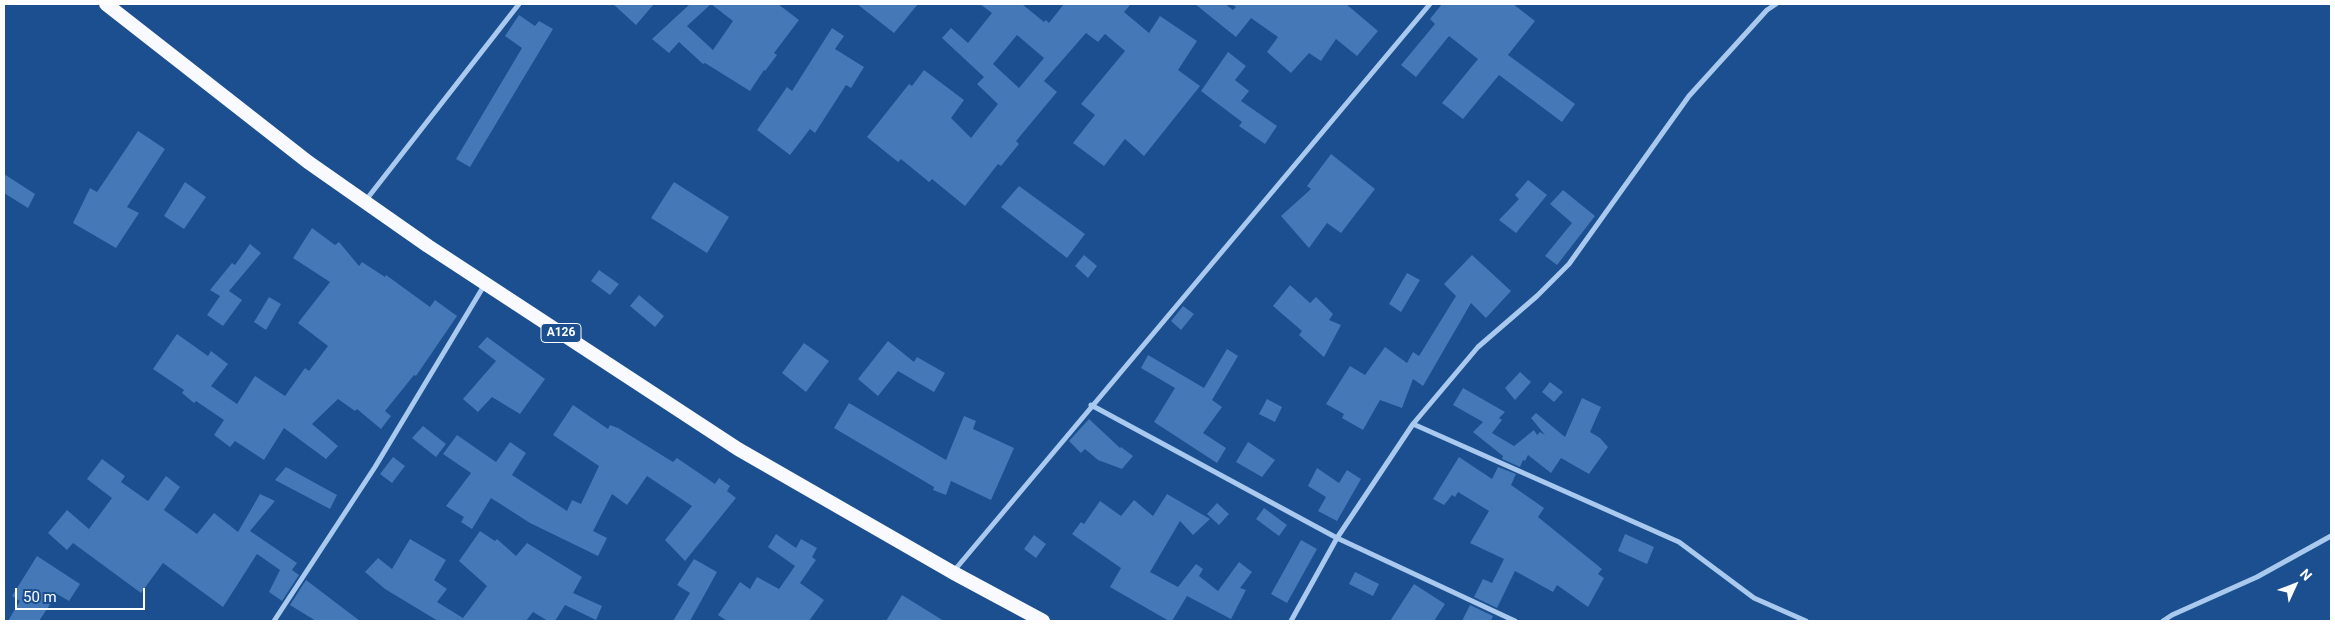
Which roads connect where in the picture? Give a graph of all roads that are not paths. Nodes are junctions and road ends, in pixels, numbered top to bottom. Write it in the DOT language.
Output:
graph roads {
  1 [pos="106,4"];
  2 [pos="519,4"];
  3 [pos="1430,4"];
  4 [pos="1776,4"];
  5 [pos="364,203"];
  6 [pos="485,283"];
  7 [pos="1092,405"];
  8 [pos="1413,424"];
  9 [pos="2331,536"];
  10 [pos="1337,538"];
  11 [pos="952,572"];
  12 [pos="274,621"];
  13 [pos="1043,621"];
  14 [pos="1291,621"];
  15 [pos="1516,621"];
  16 [pos="1806,621"];
  17 [pos="2163,621"];
  1 -- 5 [label="highway, A126"];
  2 -- 5 [label="street"];
  3 -- 7 [label="street"];
  4 -- 8 [label="street"];
  5 -- 6 [label="highway, A126"];
  6 -- 11 [label="highway, A126"];
  6 -- 12 [label="street"];
  7 -- 10 [label="street"];
  7 -- 11 [label="street"];
  8 -- 10 [label="street"];
  8 -- 16 [label="street"];
  9 -- 17 [label="street"];
  10 -- 14 [label="street"];
  10 -- 15 [label="street"];
  11 -- 13 [label="highway, A126"];
}
